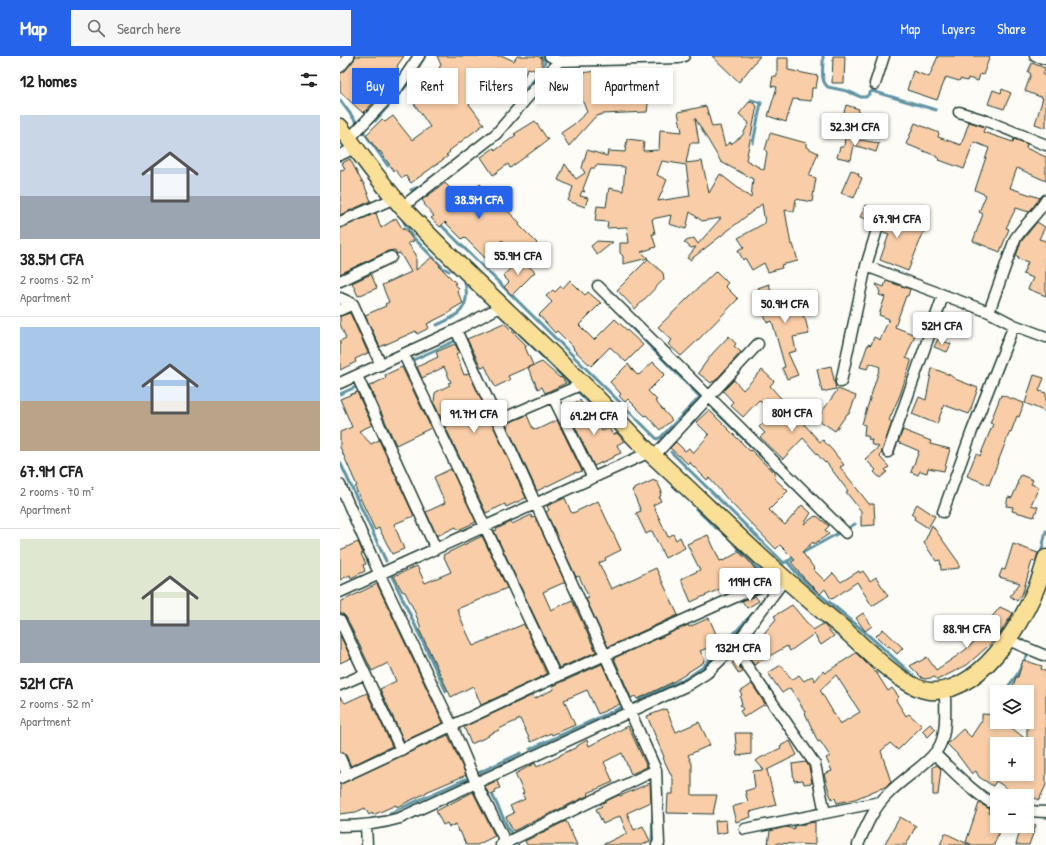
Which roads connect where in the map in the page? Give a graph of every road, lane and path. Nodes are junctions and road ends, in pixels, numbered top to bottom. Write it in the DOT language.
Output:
graph roads {
  1 [pos="349,56"];
  2 [pos="419,56"];
  3 [pos="550,56"];
  4 [pos="684,56"];
  5 [pos="884,56"];
  6 [pos="1035,56"];
  7 [pos="638,57"];
  8 [pos="1046,59"];
  9 [pos="559,61"];
  10 [pos="340,66"];
  11 [pos="875,84"];
  12 [pos="959,112"];
  13 [pos="348,138"];
  14 [pos="1046,144"];
  15 [pos="340,155"];
  16 [pos="1046,200"];
  17 [pos="398,202"];
  18 [pos="340,222"];
  19 [pos="879,223"];
  20 [pos="391,257"];
  21 [pos="866,266"];
  22 [pos="340,281"];
  23 [pos="598,286"];
  24 [pos="943,296"];
  25 [pos="340,298"];
  26 [pos="353,304"];
  27 [pos="502,306"];
  28 [pos="340,310"];
  29 [pos="989,312"];
  30 [pos="1014,326"];
  31 [pos="456,330"];
  32 [pos="1046,337"];
  33 [pos="758,344"];
  34 [pos="404,354"];
  35 [pos="381,365"];
  36 [pos="357,376"];
  37 [pos="841,382"];
  38 [pos="340,384"];
  39 [pos="583,384"];
  40 [pos="553,397"];
  41 [pos="709,397"];
  42 [pos="497,421"];
  43 [pos="888,452"];
  44 [pos="652,454"];
  45 [pos="593,478"];
  46 [pos="340,485"];
  47 [pos="535,504"];
  48 [pos="943,512"];
  49 [pos="486,527"];
  50 [pos="846,533"];
  51 [pos="436,549"];
  52 [pos="1045,566"];
  53 [pos="380,573"];
  54 [pos="782,582"];
  55 [pos="340,592"];
  56 [pos="340,620"];
  57 [pos="1008,640"];
  58 [pos="734,647"];
  59 [pos="605,655"];
  60 [pos="1046,656"];
  61 [pos="365,674"];
  62 [pos="556,677"];
  63 [pos="340,685"];
  64 [pos="945,691"];
  65 [pos="630,712"];
  66 [pos="452,726"];
  67 [pos="400,750"];
  68 [pos="935,754"];
  69 [pos="340,758"];
  70 [pos="656,770"];
  71 [pos="344,776"];
  72 [pos="476,783"];
  73 [pos="880,802"];
  74 [pos="990,802"];
  75 [pos="1034,811"];
  76 [pos="1046,812"];
  77 [pos="825,813"];
  78 [pos="366,825"];
  79 [pos="340,826"];
  80 [pos="745,829"];
  81 [pos="504,844"];
  82 [pos="367,845"];
  83 [pos="658,845"];
  84 [pos="858,845"];
  1 -- 10 [label="street"];
  2 -- 13 [label="street"];
  3 -- 9 [label="street"];
  4 -- 7 [label="street"];
  5 -- 11 [label="street"];
  6 -- 8 [label="street"];
  7 -- 9 [label="street"];
  9 -- 17 [label="street"];
  12 -- 14 [label="street"];
  13 -- 15 [label="street"];
  13 -- 17 [label="main road"];
  16 -- 29 [label="street"];
  17 -- 18 [label="street"];
  17 -- 27 [label="main road"];
  19 -- 21 [label="street"];
  20 -- 22 [label="street"];
  21 -- 24 [label="street"];
  21 -- 37 [label="street"];
  23 -- 41 [label="street"];
  24 -- 29 [label="street"];
  24 -- 43 [label="street"];
  25 -- 26 [label="street"];
  26 -- 28 [label="street"];
  26 -- 35 [label="street"];
  27 -- 31 [label="street"];
  27 -- 39 [label="main road"];
  29 -- 30 [label="street"];
  30 -- 32 [label="street"];
  30 -- 48 [label="street"];
  31 -- 34 [label="street"];
  31 -- 42 [label="street"];
  33 -- 41 [label="street"];
  34 -- 35 [label="street"];
  34 -- 49 [label="street"];
  35 -- 36 [label="street"];
  36 -- 38 [label="street"];
  36 -- 51 [label="street"];
  39 -- 40 [label="street"];
  39 -- 44 [label="main road"];
  40 -- 42 [label="street"];
  40 -- 45 [label="street"];
  41 -- 44 [label="street"];
  41 -- 50 [label="street"];
  42 -- 47 [label="street"];
  44 -- 45 [label="street"];
  44 -- 54 [label="main road"];
  45 -- 47 [label="street"];
  46 -- 53 [label="street"];
  47 -- 49 [label="street"];
  47 -- 59 [label="street"];
  49 -- 51 [label="street"];
  49 -- 62 [label="street"];
  51 -- 53 [label="street"];
  52 -- 57 [label="main road"];
  53 -- 55 [label="street"];
  53 -- 66 [label="street"];
  54 -- 58 [label="street"];
  54 -- 59 [label="street"];
  54 -- 64 [label="main road"];
  56 -- 61 [label="street"];
  57 -- 60 [label="street"];
  57 -- 64 [label="main road"];
  58 -- 65 [label="street"];
  58 -- 77 [label="street"];
  59 -- 62 [label="street"];
  59 -- 65 [label="street"];
  61 -- 63 [label="street"];
  61 -- 67 [label="street"];
  62 -- 66 [label="street"];
  64 -- 68 [label="street"];
  65 -- 70 [label="street"];
  65 -- 72 [label="street"];
  66 -- 67 [label="street"];
  66 -- 72 [label="street"];
  67 -- 71 [label="street"];
  68 -- 73 [label="street"];
  68 -- 74 [label="street"];
  69 -- 71 [label="street"];
  70 -- 81 [label="street"];
  70 -- 83 [label="street"];
  72 -- 78 [label="street"];
  72 -- 81 [label="street"];
  73 -- 77 [label="street"];
  73 -- 84 [label="street"];
  75 -- 76 [label="street"];
  77 -- 80 [label="street"];
  78 -- 79 [label="street"];
  78 -- 82 [label="street"];
}
